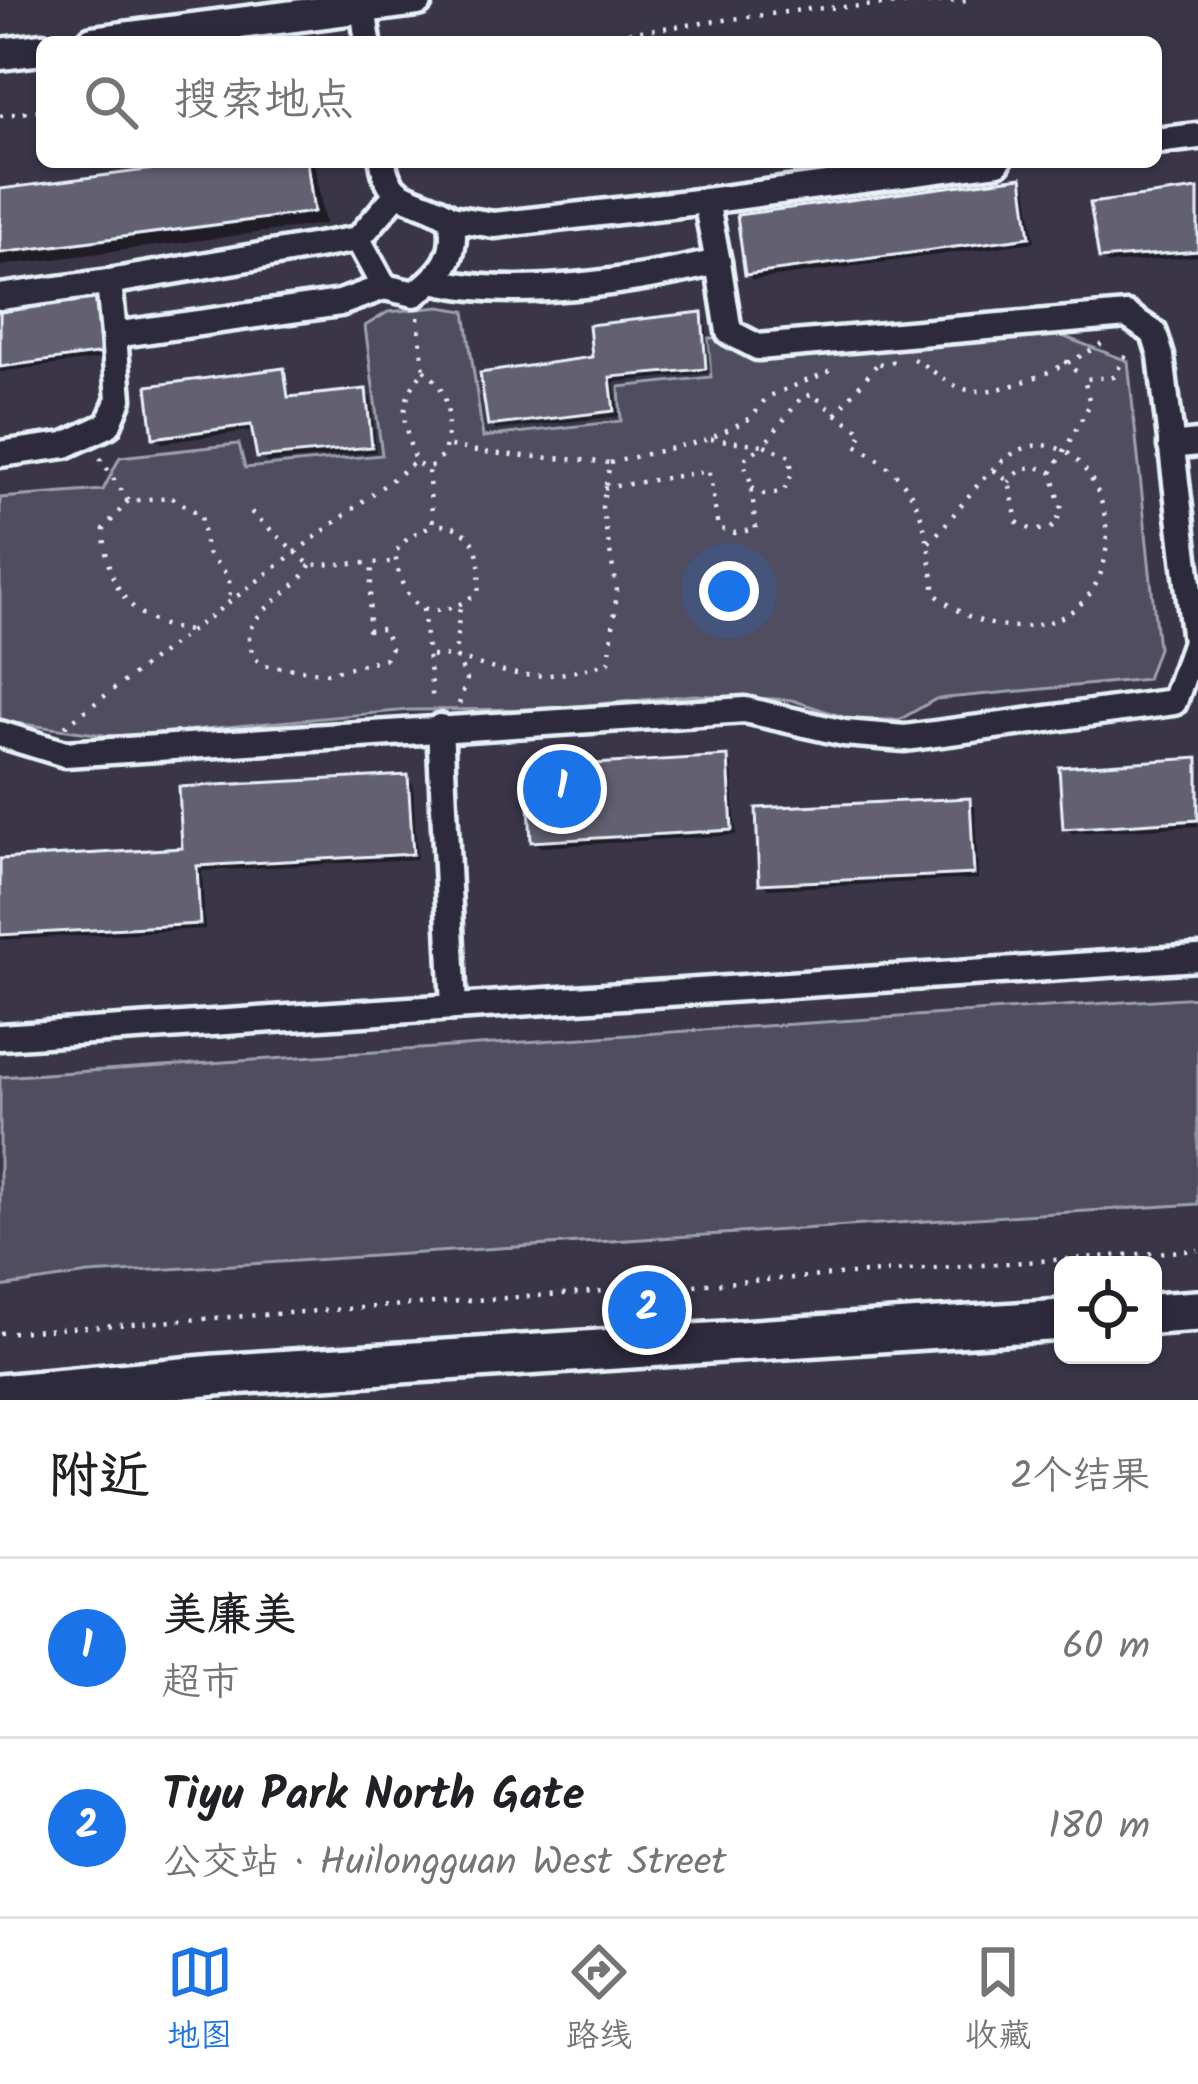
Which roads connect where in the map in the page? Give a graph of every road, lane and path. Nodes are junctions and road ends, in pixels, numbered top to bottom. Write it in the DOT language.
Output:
graph roads {
  1 [pos="417,0"];
  2 [pos="970,0"];
  3 [pos="363,7"];
  4 [pos="138,36"];
  5 [pos="367,36"];
  6 [pos="603,36"];
  7 [pos="36,50"];
  8 [pos="0,54"];
  9 [pos="36,111"];
  10 [pos="0,116"];
  11 [pos="1198,136"];
  12 [pos="1162,140"];
  13 [pos="384,168"];
  14 [pos="952,168"];
  15 [pos="396,195"];
  16 [pos="706,200"];
  17 [pos="451,218"];
  18 [pos="358,239"];
  19 [pos="718,262"];
  20 [pos="109,282"];
  21 [pos="385,287"];
  22 [pos="424,287"];
  23 [pos="0,297"];
  24 [pos="114,335"];
  25 [pos="1113,337"];
  26 [pos="1131,344"];
  27 [pos="906,356"];
  28 [pos="1064,361"];
  29 [pos="878,363"];
  30 [pos="851,364"];
  31 [pos="424,370"];
  32 [pos="1084,379"];
  33 [pos="836,414"];
  34 [pos="86,436"];
  35 [pos="710,439"];
  36 [pos="1198,443"];
  37 [pos="446,445"];
  38 [pos="764,445"];
  39 [pos="1171,446"];
  40 [pos="1063,452"];
  41 [pos="0,454"];
  42 [pos="415,462"];
  43 [pos="610,463"];
  44 [pos="428,470"];
  45 [pos="994,470"];
  46 [pos="1052,473"];
  47 [pos="1009,482"];
  48 [pos="604,488"];
  49 [pos="752,488"];
  50 [pos="128,501"];
  51 [pos="251,512"];
  52 [pos="433,525"];
  53 [pos="929,542"];
  54 [pos="295,554"];
  55 [pos="396,562"];
  56 [pos="310,565"];
  57 [pos="372,566"];
  58 [pos="230,603"];
  59 [pos="460,607"];
  60 [pos="423,610"];
  61 [pos="192,632"];
  62 [pos="455,655"];
  63 [pos="432,656"];
  64 [pos="440,727"];
  65 [pos="0,734"];
  66 [pos="40,746"];
  67 [pos="1198,958"];
  68 [pos="454,1006"];
  69 [pos="0,1036"];
  70 [pos="1198,1250"];
  71 [pos="1198,1311"];
  72 [pos="1162,1313"];
  73 [pos="1054,1321"];
  74 [pos="0,1333"];
  75 [pos="0,1396"];
  1 -- 3 [label="street"];
  2 -- 6 [label="path"];
  3 -- 4 [label="street"];
  3 -- 5 [label="street"];
  7 -- 8 [label="street"];
  9 -- 10 [label="path"];
  11 -- 12 [label="street"];
  13 -- 15 [label="street"];
  14 -- 16 [label="street"];
  15 -- 17 [label="street"];
  15 -- 18 [label="street"];
  16 -- 17 [label="street"];
  16 -- 19 [label="street"];
  17 -- 22 [label="street"];
  18 -- 20 [label="street"];
  18 -- 21 [label="street"];
  19 -- 22 [label="street"];
  19 -- 39 [label="street"];
  20 -- 23 [label="street"];
  20 -- 24 [label="street"];
  21 -- 22 [label="street"];
  21 -- 24 [label="street"];
  22 -- 31 [label="path"];
  24 -- 34 [label="street"];
  25 -- 28 [label="path"];
  26 -- 32 [label="path"];
  27 -- 28 [label="path"];
  28 -- 32 [label="path"];
  29 -- 33 [label="path"];
  30 -- 35 [label="path"];
  31 -- 37 [label="path"];
  31 -- 42 [label="path"];
  32 -- 40 [label="path"];
  33 -- 38 [label="path"];
  33 -- 53 [label="path"];
  34 -- 41 [label="street"];
  34 -- 50 [label="path"];
  35 -- 38 [label="path"];
  35 -- 43 [label="path"];
  36 -- 39 [label="street"];
  37 -- 43 [label="path"];
  37 -- 44 [label="path"];
  38 -- 49 [label="path"];
  38 -- 49 [label="path"];
  39 -- 64 [label="street"];
  40 -- 45 [label="path"];
  40 -- 46 [label="path"];
  40 -- 53 [label="path"];
  42 -- 44 [label="path"];
  42 -- 54 [label="path"];
  43 -- 48 [label="path"];
  44 -- 52 [label="path"];
  45 -- 47 [label="path"];
  45 -- 53 [label="path"];
  46 -- 47 [label="path"];
  46 -- 47 [label="path"];
  48 -- 49 [label="path"];
  48 -- 62 [label="path"];
  50 -- 58 [label="path"];
  50 -- 61 [label="path"];
  51 -- 54 [label="path"];
  52 -- 55 [label="path"];
  52 -- 59 [label="path"];
  54 -- 56 [label="path"];
  54 -- 58 [label="path"];
  55 -- 57 [label="path"];
  55 -- 60 [label="path"];
  56 -- 57 [label="path"];
  56 -- 57 [label="path"];
  58 -- 61 [label="path"];
  59 -- 60 [label="path"];
  59 -- 62 [label="path"];
  60 -- 63 [label="path"];
  61 -- 66 [label="path"];
  62 -- 63 [label="path"];
  62 -- 64 [label="path"];
  63 -- 64 [label="path"];
  64 -- 66 [label="street"];
  64 -- 68 [label="street"];
  65 -- 66 [label="street"];
  67 -- 68 [label="street"];
  68 -- 69 [label="street"];
  70 -- 74 [label="path"];
  71 -- 72 [label="main road"];
  73 -- 75 [label="main road"];
}
